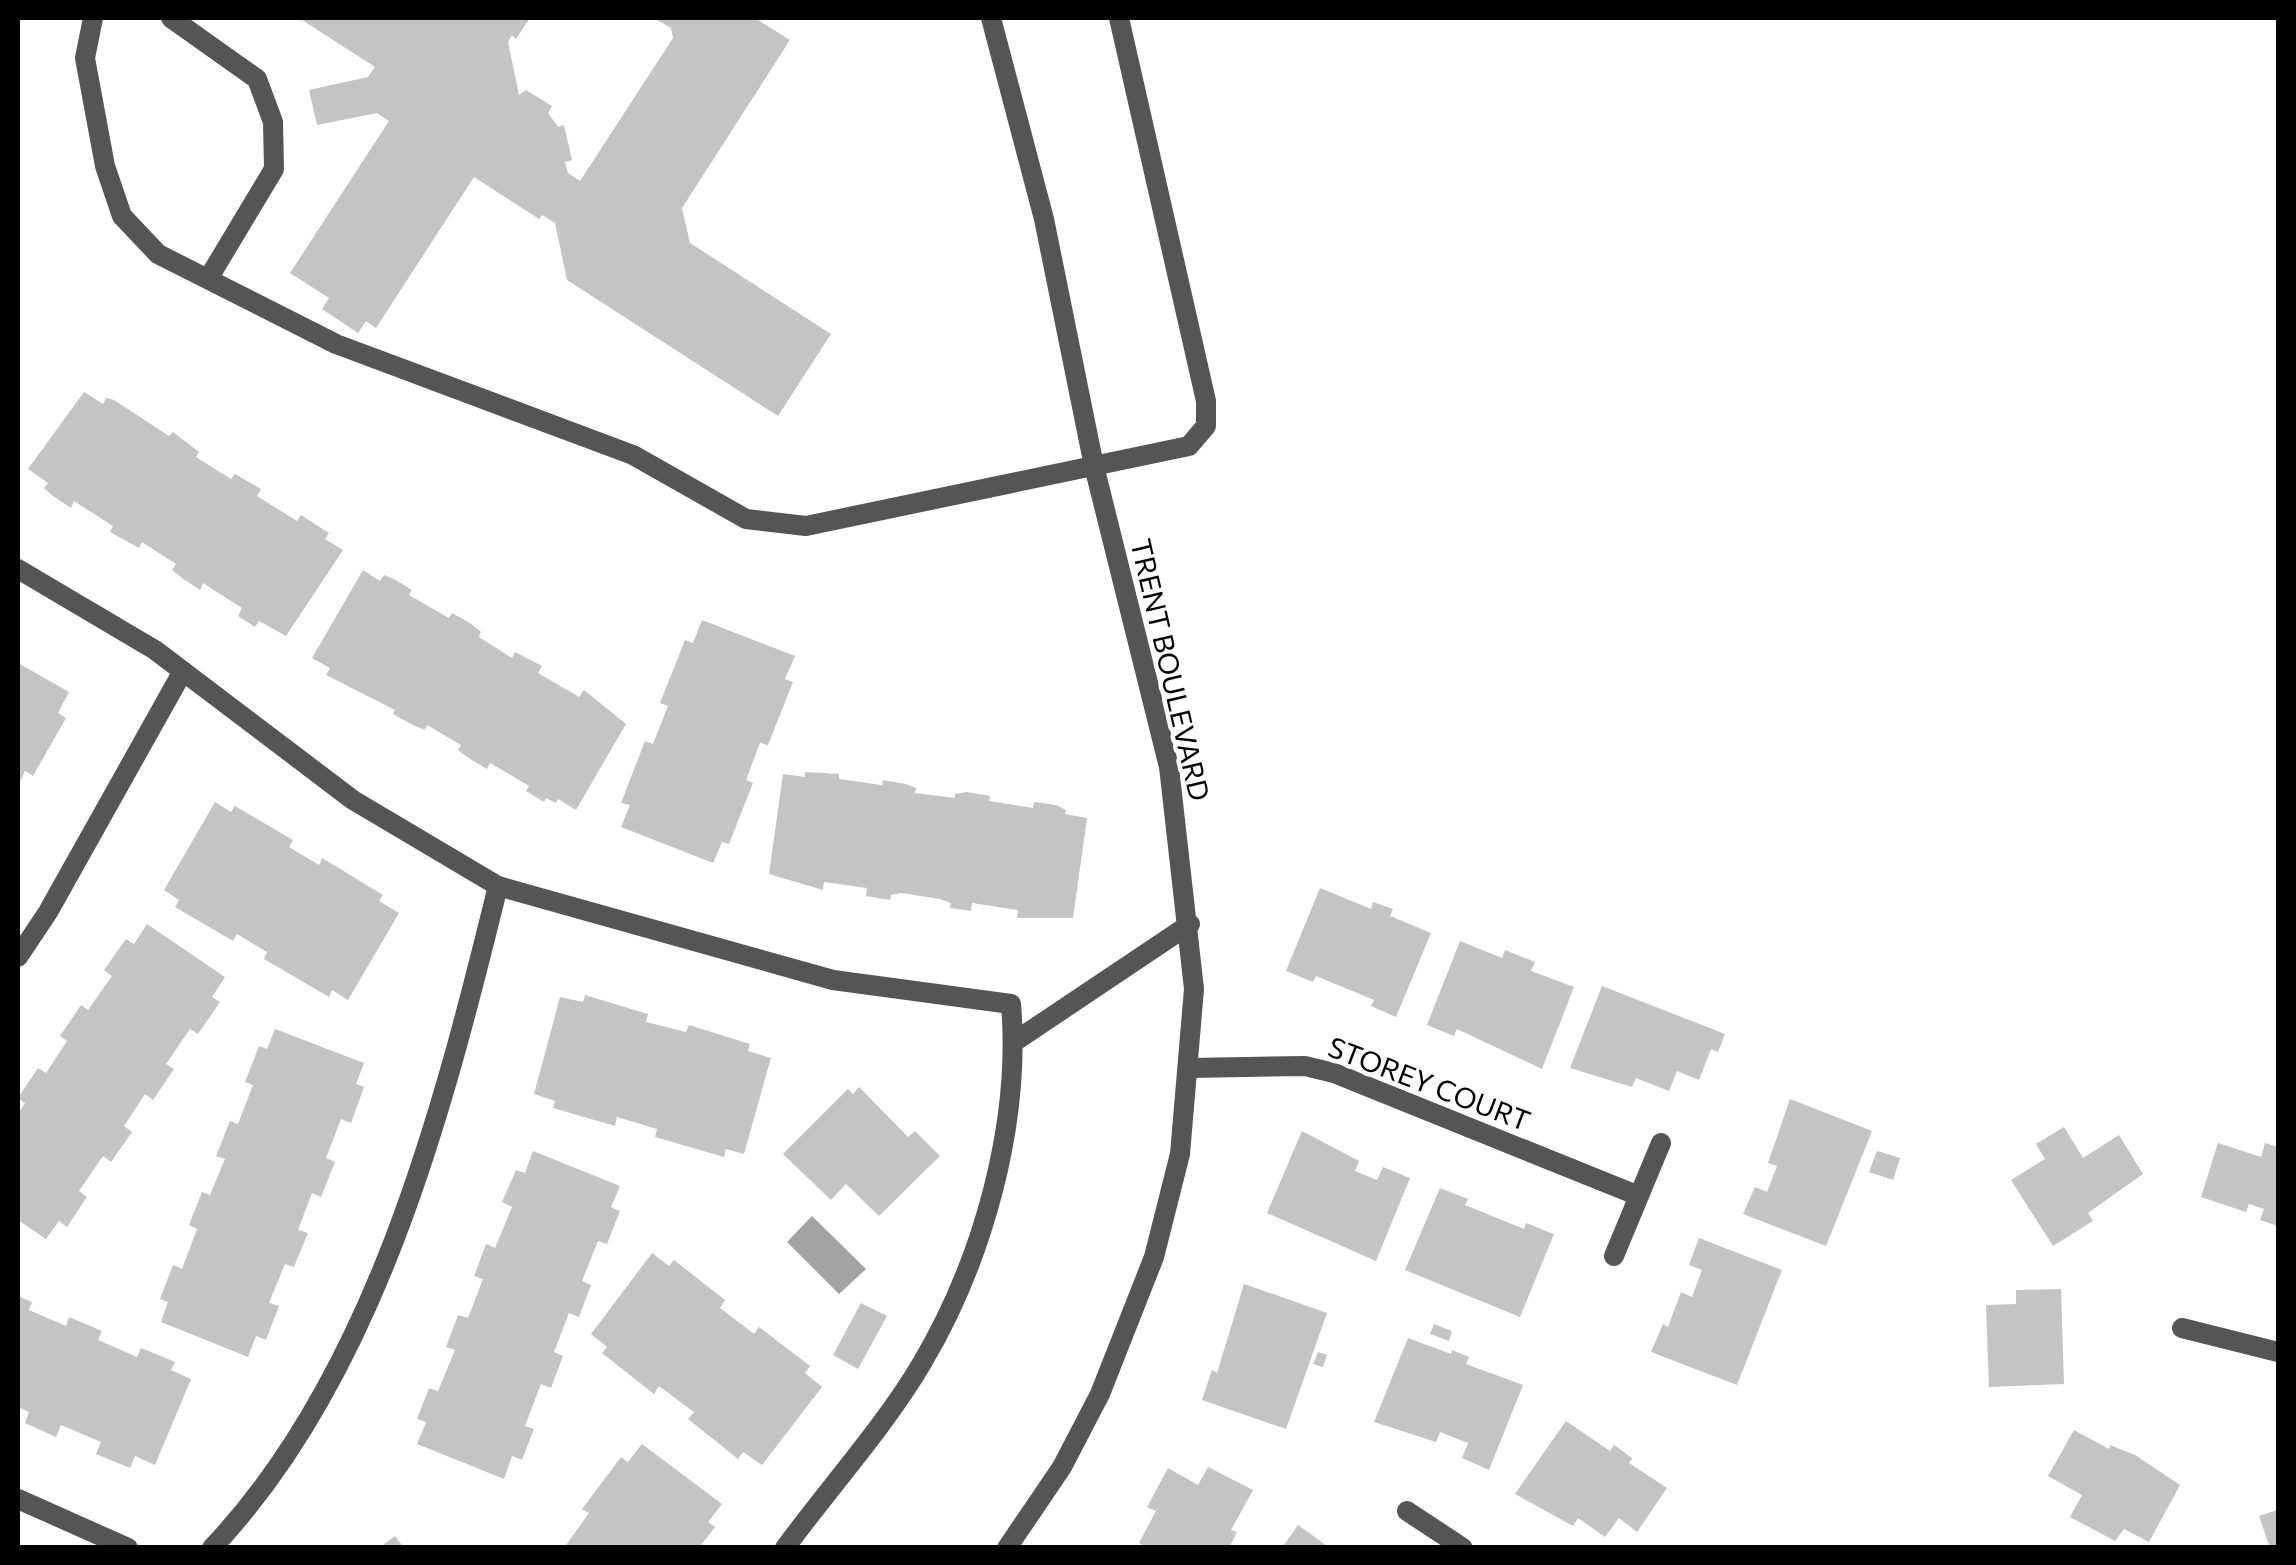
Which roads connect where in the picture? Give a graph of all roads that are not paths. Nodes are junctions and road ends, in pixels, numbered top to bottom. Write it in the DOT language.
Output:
graph roads {
  1 [pos="92,18"];
  2 [pos="171,18"];
  3 [pos="991,18"];
  4 [pos="1119,18"];
  5 [pos="208,280"];
  6 [pos="1094,466"];
  7 [pos="18,569"];
  8 [pos="183,672"];
  9 [pos="498,886"];
  10 [pos="1190,924"];
  11 [pos="18,957"];
  12 [pos="1014,1042"];
  13 [pos="1190,1068"];
  14 [pos="1661,1143"];
  15 [pos="1639,1196"];
  16 [pos="1614,1256"];
  17 [pos="2182,1328"];
  18 [pos="2278,1352"];
  19 [pos="18,1500"];
  20 [pos="1407,1511"];
  21 [pos="1462,1547"];
  22 [pos="128,1548"];
  23 [pos="212,1548"];
  24 [pos="785,1548"];
  25 [pos="1007,1548"];
  1 -- 5 [label="street"];
  2 -- 5 [label="street"];
  3 -- 6 [label="street, TRENT BOULEVARD"];
  4 -- 6 [label="street"];
  5 -- 6 [label="street"];
  6 -- 10 [label="street, TRENT BOULEVARD"];
  7 -- 8 [label="street"];
  8 -- 9 [label="street"];
  8 -- 11 [label="street"];
  9 -- 12 [label="street"];
  9 -- 23 [label="street"];
  10 -- 12 [label="street"];
  10 -- 13 [label="street, TRENT BOULEVARD"];
  12 -- 24 [label="street"];
  13 -- 15 [label="street, STOREY COURT"];
  13 -- 25 [label="street, TRENT BOULEVARD"];
  14 -- 15 [label="street"];
  15 -- 16 [label="street"];
  17 -- 18 [label="street"];
  19 -- 22 [label="street"];
  20 -- 21 [label="street"];
}
